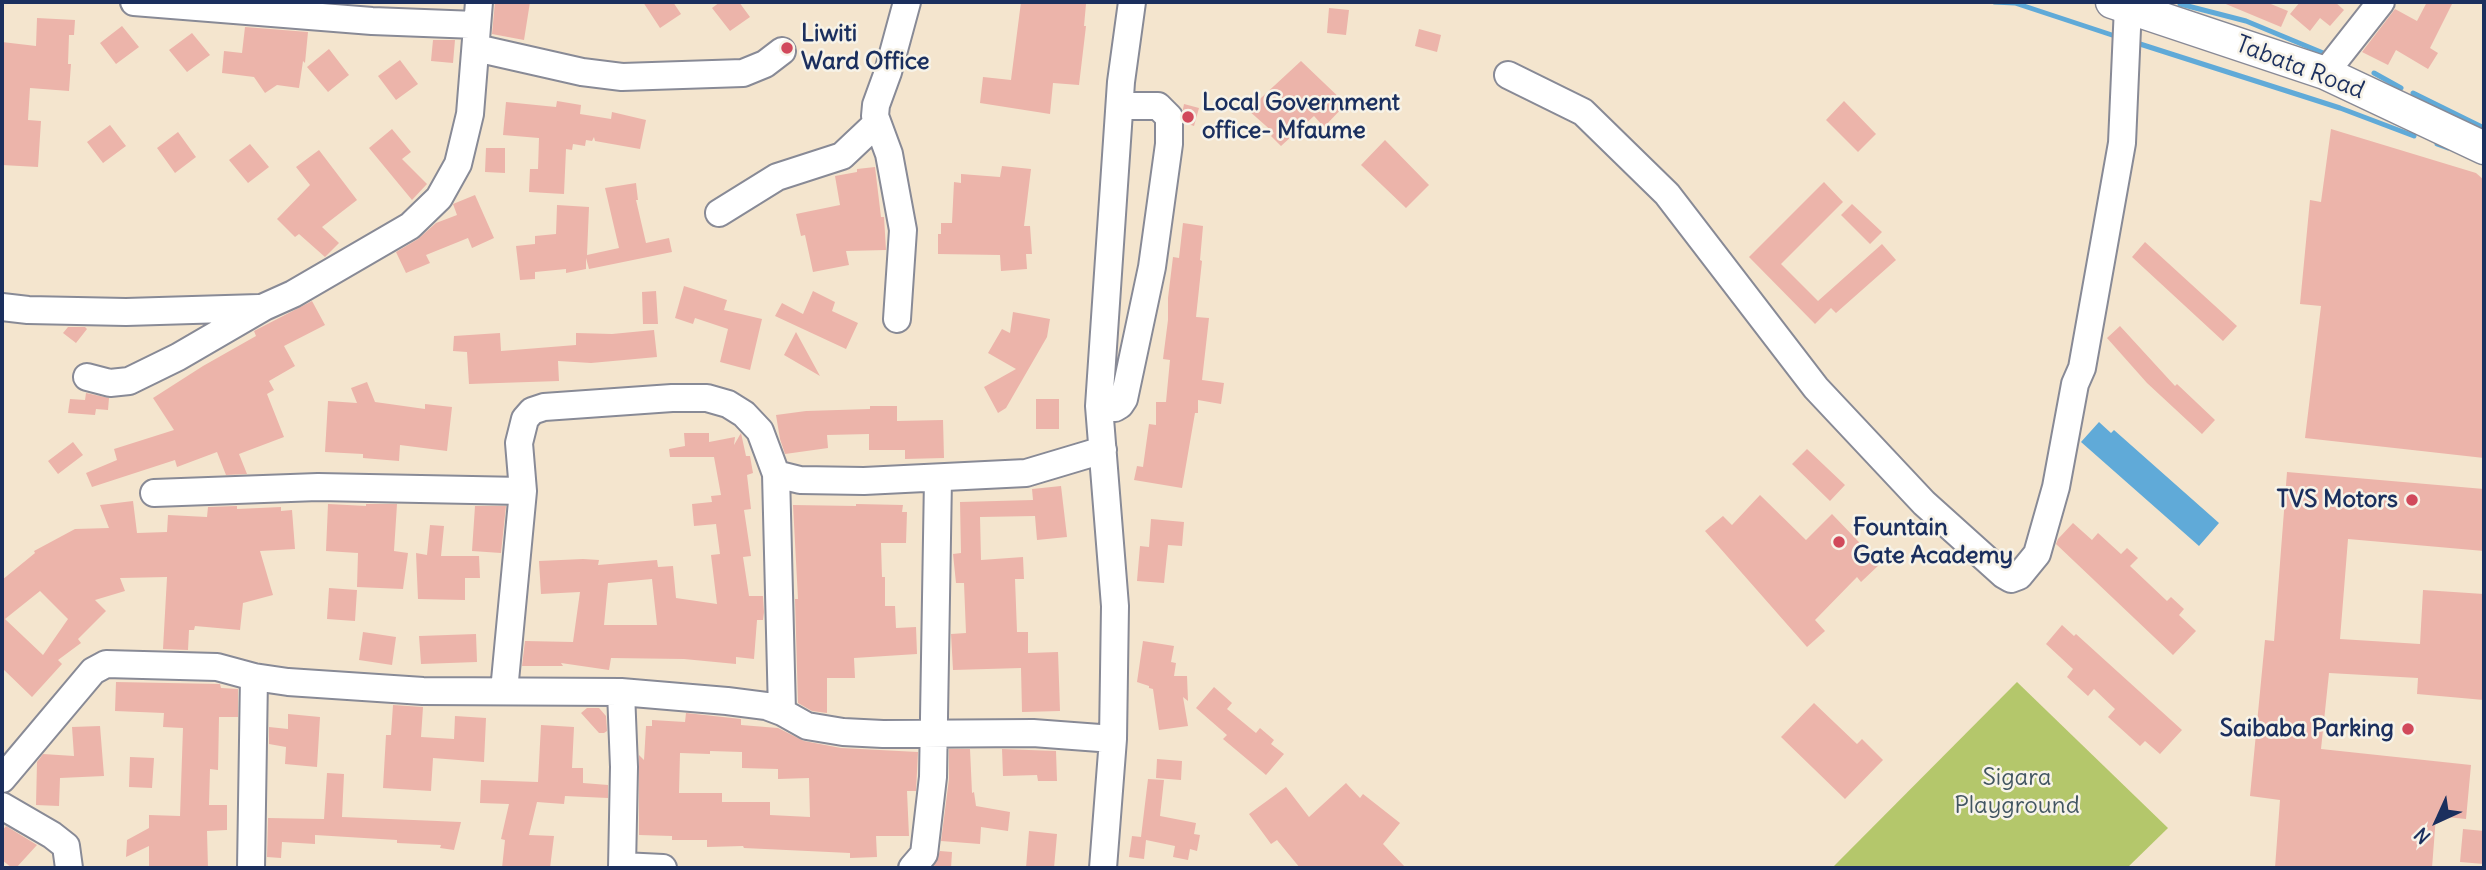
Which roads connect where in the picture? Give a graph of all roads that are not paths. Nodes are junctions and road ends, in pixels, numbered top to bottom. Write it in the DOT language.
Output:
graph roads {
  1 [pos="134,2"];
  2 [pos="907,2"];
  3 [pos="1132,2"];
  4 [pos="2381,2"];
  5 [pos="2120,4"];
  6 [pos="2166,11"];
  7 [pos="477,25"];
  8 [pos="782,51"];
  9 [pos="2325,73"];
  10 [pos="1508,75"];
  11 [pos="1120,106"];
  12 [pos="877,123"];
  13 [pos="2484,148"];
  14 [pos="719,213"];
  15 [pos="2,307"];
  16 [pos="264,307"];
  17 [pos="897,319"];
  18 [pos="87,377"];
  19 [pos="1099,406"];
  20 [pos="1103,450"];
  21 [pos="776,474"];
  22 [pos="937,478"];
  23 [pos="523,491"];
  24 [pos="154,493"];
  25 [pos="254,677"];
  26 [pos="504,691"];
  27 [pos="621,692"];
  28 [pos="782,712"];
  29 [pos="935,733"];
  30 [pos="1113,739"];
  31 [pos="2,779"];
  32 [pos="2,806"];
  33 [pos="622,867"];
  34 [pos="69,868"];
  35 [pos="251,868"];
  36 [pos="663,868"];
  37 [pos="912,868"];
  38 [pos="1106,868"];
  1 -- 7 [label="street"];
  2 -- 12 [label="street"];
  3 -- 11 [label="street"];
  4 -- 9 [label="street"];
  5 -- 6 [label="main road, Tabata Road"];
  5 -- 10 [label="street"];
  6 -- 9 [label="main road, Tabata Road"];
  7 -- 8 [label="street"];
  7 -- 16 [label="street"];
  9 -- 13 [label="main road, Tabata Road"];
  11 -- 19 [label="street"];
  11 -- 19 [label="street"];
  12 -- 14 [label="street"];
  12 -- 17 [label="street"];
  15 -- 16 [label="street"];
  16 -- 18 [label="street"];
  19 -- 20 [label="street"];
  20 -- 22 [label="street"];
  20 -- 30 [label="street"];
  21 -- 22 [label="street"];
  21 -- 23 [label="street"];
  21 -- 28 [label="street"];
  22 -- 29 [label="street"];
  23 -- 24 [label="street"];
  23 -- 26 [label="street"];
  25 -- 26 [label="street"];
  25 -- 31 [label="street"];
  25 -- 35 [label="street"];
  26 -- 27 [label="street"];
  27 -- 28 [label="street"];
  27 -- 33 [label="street"];
  28 -- 29 [label="street"];
  29 -- 30 [label="street"];
  29 -- 37 [label="street"];
  30 -- 38 [label="street"];
  32 -- 34 [label="street"];
  33 -- 36 [label="street"];
}
